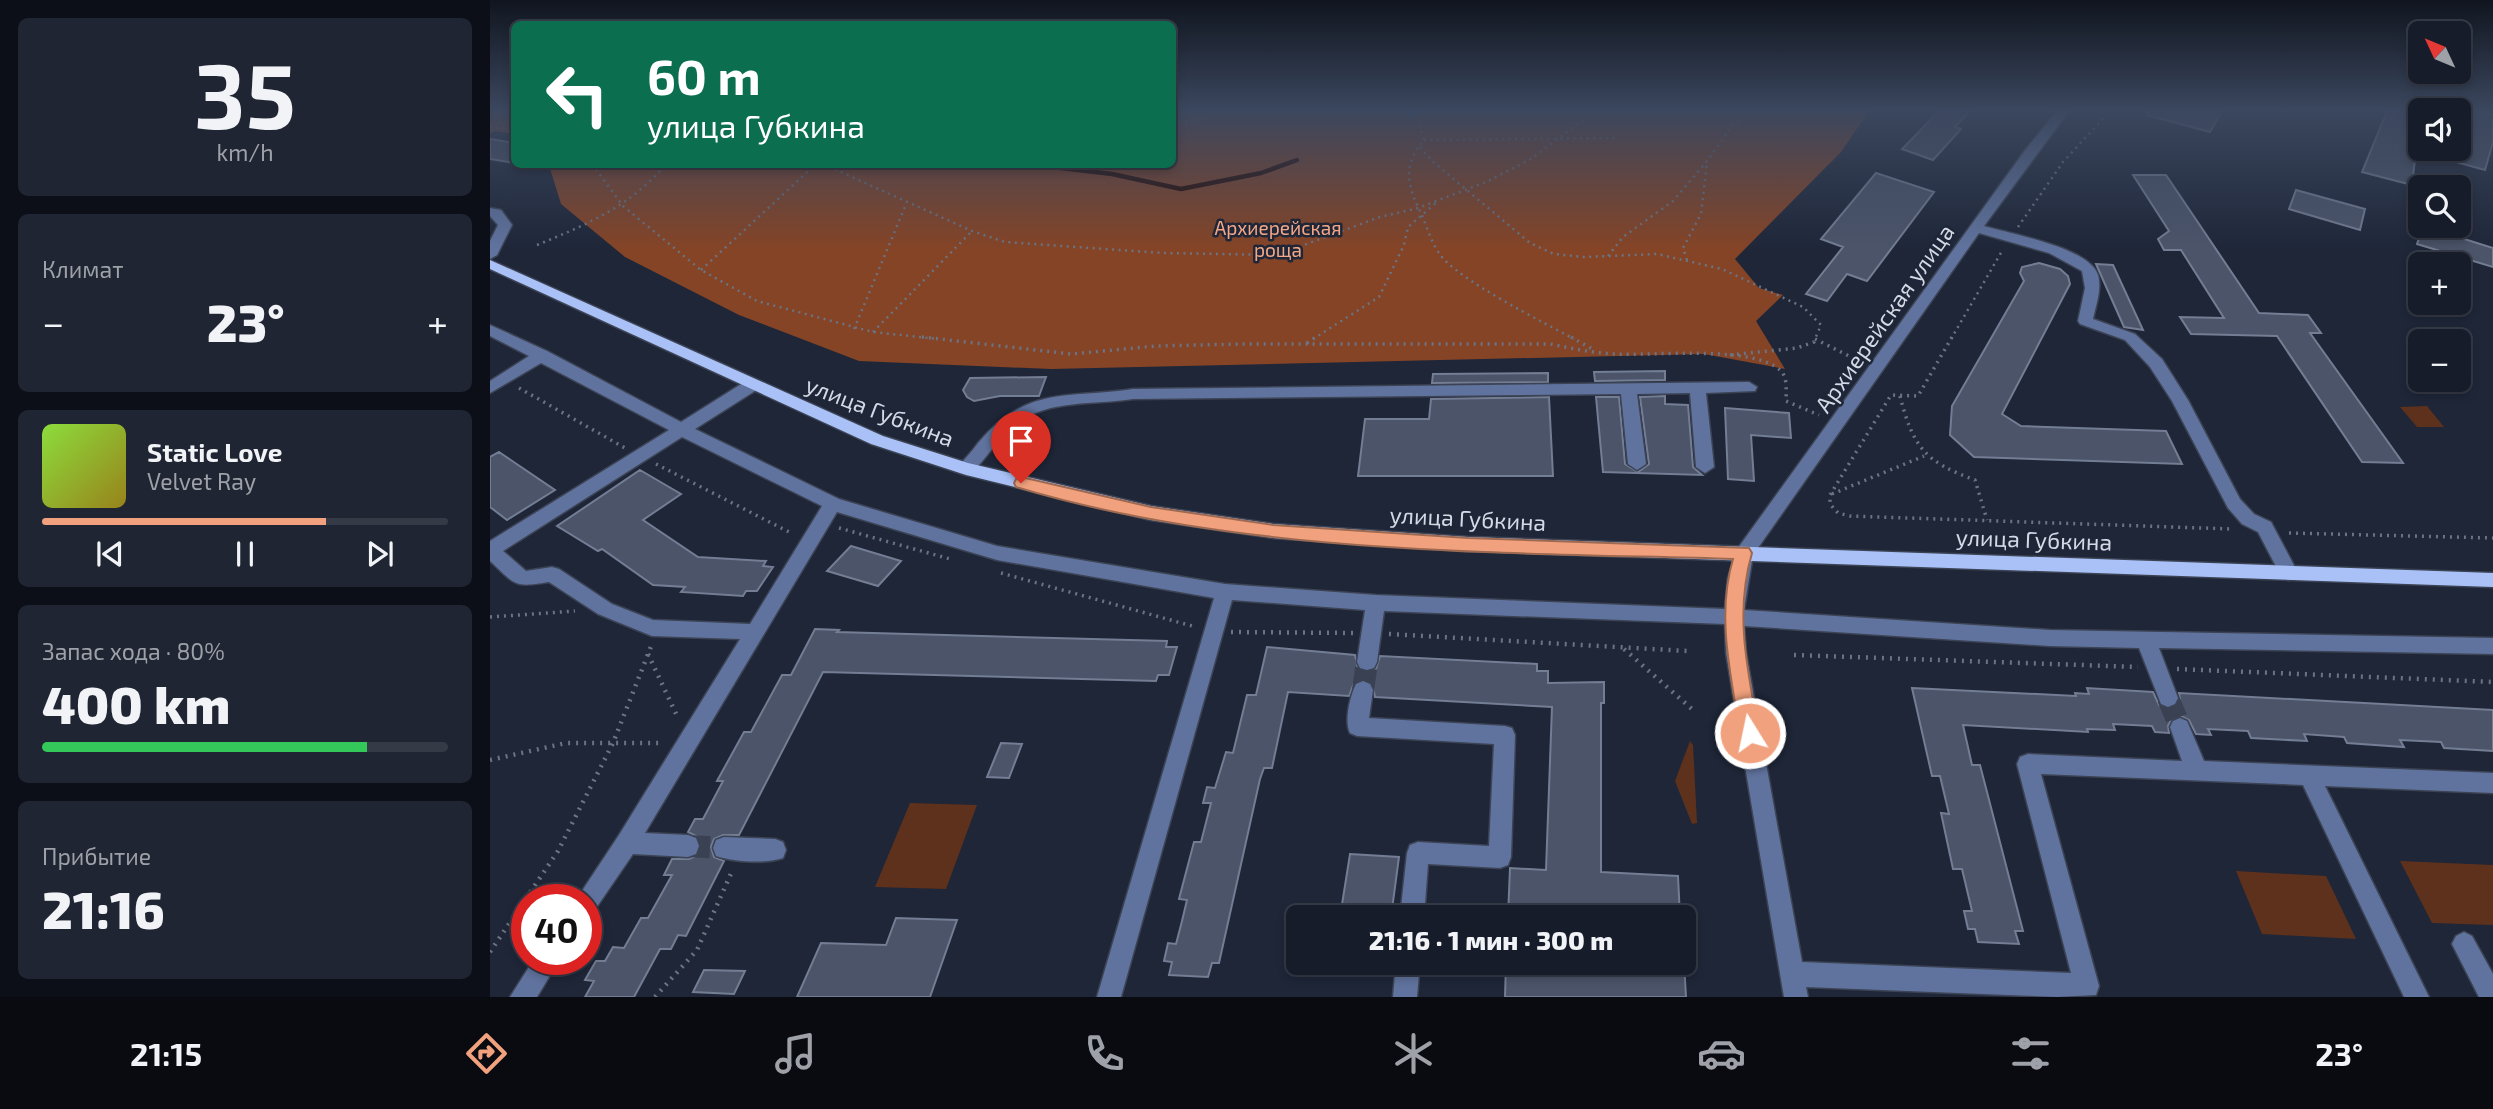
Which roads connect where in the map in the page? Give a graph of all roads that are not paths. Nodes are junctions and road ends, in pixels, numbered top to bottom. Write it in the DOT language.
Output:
graph roads {
  1 [pos="2028,158"];
  2 [pos="490,212"];
  3 [pos="1976,228"];
  4 [pos="490,255"];
  5 [pos="490,264"];
  6 [pos="490,330"];
  7 [pos="542,355"];
  8 [pos="752,385"];
  9 [pos="1749,387"];
  10 [pos="490,388"];
  11 [pos="1628,388"];
  12 [pos="1698,388"];
  13 [pos="682,430"];
  14 [pos="1637,464"];
  15 [pos="1705,467"];
  16 [pos="966,469"];
  17 [pos="833,505"];
  18 [pos="490,550"];
  19 [pos="1744,553"];
  20 [pos="2289,573"];
  21 [pos="2493,580"];
  22 [pos="1225,592"];
  23 [pos="1376,603"];
  24 [pos="1733,617"];
  25 [pos="754,632"];
  26 [pos="2145,638"];
  27 [pos="2493,646"];
  28 [pos="1367,662"];
  29 [pos="1363,690"];
  30 [pos="2168,698"];
  31 [pos="2180,727"];
  32 [pos="2197,771"];
  33 [pos="2309,775"];
  34 [pos="2493,783"];
  35 [pos="627,844"];
  36 [pos="688,846"];
  37 [pos="733,849"];
  38 [pos="775,850"];
  39 [pos="599,884"];
  40 [pos="1413,905"];
  41 [pos="2464,944"];
  42 [pos="1792,974"];
  43 [pos="537,975"];
  44 [pos="1407,975"];
  45 [pos="522,997"];
  46 [pos="1109,997"];
  47 [pos="1405,997"];
  48 [pos="1796,997"];
  49 [pos="2417,997"];
  50 [pos="2492,997"];
  1 -- 3 [label="street, Архиерейская улица"];
  2 -- 4 [label="street"];
  3 -- 19 [label="street, Архиерейская улица"];
  3 -- 20 [label="street"];
  5 -- 8 [label="main road, улица Губкина"];
  6 -- 7 [label="street"];
  7 -- 10 [label="street"];
  7 -- 13 [label="street"];
  8 -- 13 [label="street"];
  8 -- 16 [label="main road, улица Губкина"];
  9 -- 12 [label="street"];
  11 -- 12 [label="street"];
  11 -- 14 [label="street"];
  11 -- 16 [label="street"];
  12 -- 15 [label="street"];
  13 -- 17 [label="street"];
  13 -- 18 [label="street"];
  16 -- 19 [label="main road, улица Губкина"];
  17 -- 22 [label="street"];
  17 -- 25 [label="street"];
  18 -- 25 [label="street"];
  19 -- 20 [label="main road, улица Губкина"];
  19 -- 24 [label="street"];
  20 -- 21 [label="main road, улица Губкина"];
  22 -- 23 [label="street"];
  22 -- 46 [label="street"];
  23 -- 24 [label="street"];
  23 -- 28 [label="street"];
  24 -- 26 [label="street"];
  24 -- 42 [label="street"];
  25 -- 35 [label="street"];
  26 -- 27 [label="street"];
  26 -- 30 [label="street"];
  29 -- 40 [label="street"];
  31 -- 32 [label="street"];
  32 -- 33 [label="street"];
  32 -- 42 [label="street"];
  33 -- 34 [label="street"];
  33 -- 49 [label="street"];
  35 -- 36 [label="street"];
  35 -- 39 [label="street"];
  37 -- 38 [label="street"];
  41 -- 50 [label="street"];
  42 -- 48 [label="street"];
  43 -- 45 [label="street"];
  44 -- 47 [label="street"];
}
